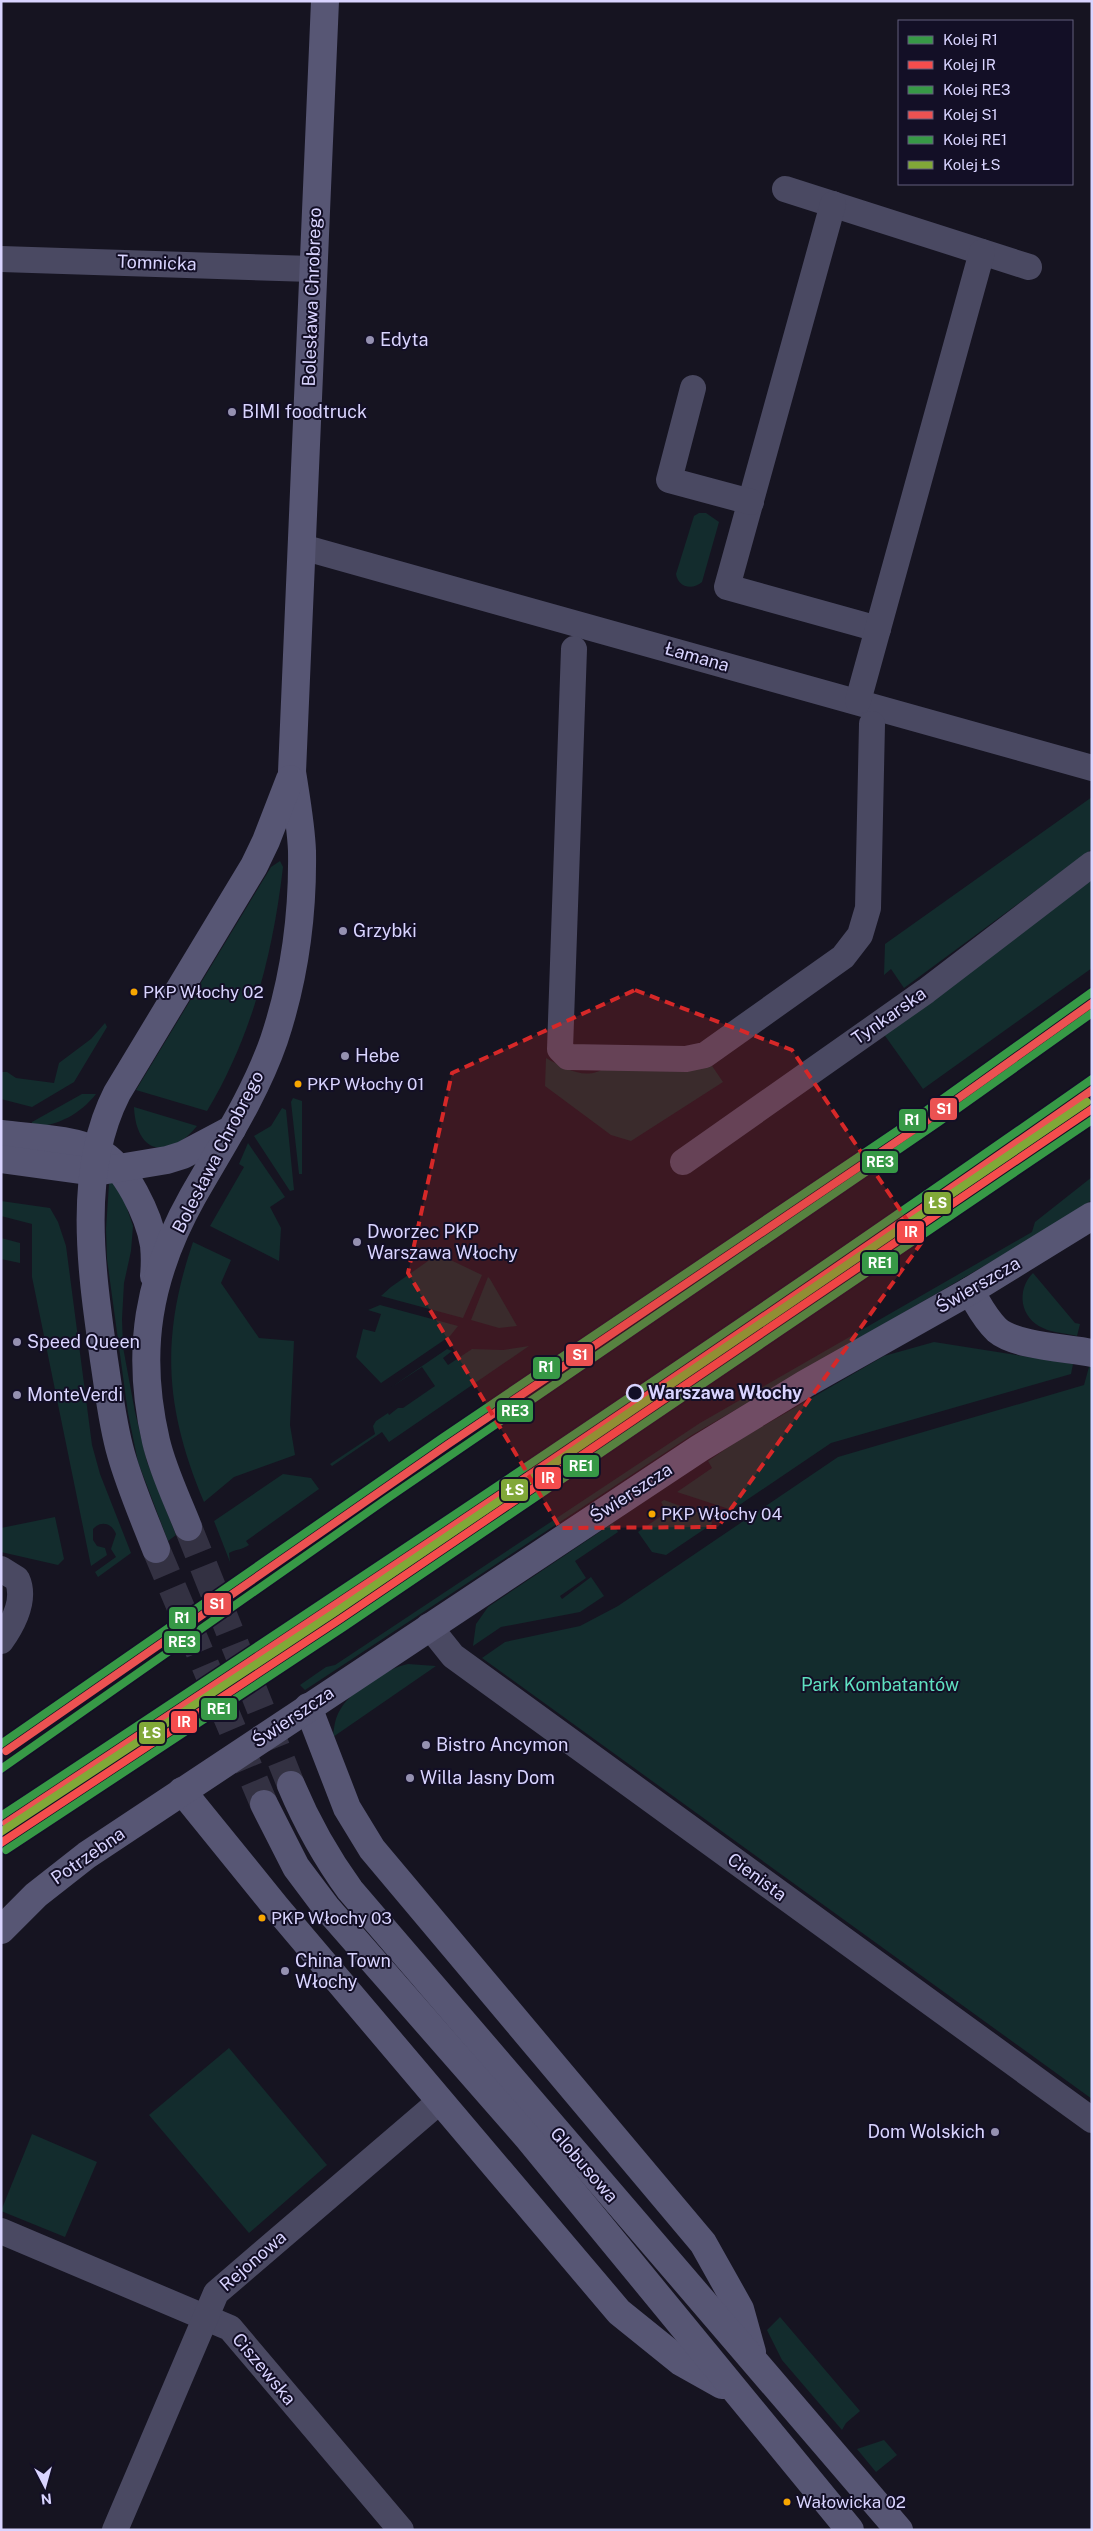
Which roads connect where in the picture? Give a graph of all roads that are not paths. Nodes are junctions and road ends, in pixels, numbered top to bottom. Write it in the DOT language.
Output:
graph roads {
  1 [pos="325,1"];
  2 [pos="785,189"];
  3 [pos="833,204"];
  4 [pos="982,252"];
  5 [pos="1,259"];
  6 [pos="1029,267"];
  7 [pos="312,269"];
  8 [pos="693,388"];
  9 [pos="750,502"];
  10 [pos="302,548"];
  11 [pos="878,629"];
  12 [pos="574,649"];
  13 [pos="858,701"];
  14 [pos="872,724"];
  15 [pos="1092,768"];
  16 [pos="292,772"];
  17 [pos="1092,864"];
  18 [pos="232,1129"];
  19 [pos="1,1134"];
  20 [pos="1,1159"];
  21 [pos="682,1162"];
  22 [pos="103,1164"];
  23 [pos="1092,1216"];
  24 [pos="154,1287"];
  25 [pos="970,1291"];
  26 [pos="1092,1353"];
  27 [pos="188,1527"];
  28 [pos="156,1549"];
  29 [pos="9,1574"];
  30 [pos="429,1626"];
  31 [pos="1,1641"];
  32 [pos="308,1708"];
  33 [pos="291,1785"];
  34 [pos="182,1791"];
  35 [pos="264,1804"];
  36 [pos="1,1930"];
  37 [pos="440,2101"];
  38 [pos="1092,2120"];
  39 [pos="1,2231"];
  40 [pos="204,2317"];
  41 [pos="754,2358"];
  42 [pos="736,2394"];
  43 [pos="115,2530"];
  44 [pos="401,2530"];
  45 [pos="850,2530"];
  46 [pos="899,2530"];
  1 -- 7 [label="main road, Bolesława Chrobrego"];
  2 -- 3 [label="street"];
  3 -- 4 [label="street"];
  3 -- 9 [label="street"];
  4 -- 6 [label="street"];
  4 -- 11 [label="street"];
  5 -- 7 [label="street, Tomnicka"];
  7 -- 10 [label="main road, Bolesława Chrobrego"];
  8 -- 9 [label="street"];
  9 -- 11 [label="street"];
  10 -- 13 [label="street, Łamana"];
  10 -- 16 [label="main road, Bolesława Chrobrego"];
  11 -- 13 [label="street"];
  12 -- 14 [label="street"];
  13 -- 15 [label="street, Łamana"];
  16 -- 18 [label="main road, Bolesława Chrobrego"];
  16 -- 22 [label="main road, Bolesława Chrobrego"];
  17 -- 21 [label="street, Tynkarska"];
  18 -- 22 [label="main road"];
  18 -- 24 [label="main road, Bolesława Chrobrego"];
  19 -- 22 [label="main road"];
  20 -- 22 [label="main road"];
  22 -- 24 [label="main road"];
  22 -- 28 [label="main road, Bolesława Chrobrego"];
  23 -- 25 [label="main road, Świerszcza"];
  24 -- 27 [label="main road, Bolesława Chrobrego"];
  25 -- 26 [label="main road"];
  25 -- 30 [label="main road, Świerszcza"];
  29 -- 31 [label="street"];
  30 -- 32 [label="main road, Świerszcza"];
  30 -- 38 [label="street, Cienista"];
  32 -- 34 [label="main road, Świerszcza"];
  32 -- 41 [label="main road"];
  33 -- 41 [label="main road, Globusowa"];
  34 -- 36 [label="main road, Potrzebna"];
  34 -- 37 [label="main road"];
  35 -- 42 [label="main road, Globusowa"];
  37 -- 40 [label="street, Rejonowa"];
  37 -- 42 [label="main road"];
  39 -- 40 [label="street, Ciszewska"];
  40 -- 43 [label="street, Rejonowa"];
  40 -- 44 [label="street, Ciszewska"];
  41 -- 46 [label="main road, Globusowa"];
  42 -- 45 [label="main road, Globusowa"];
}
